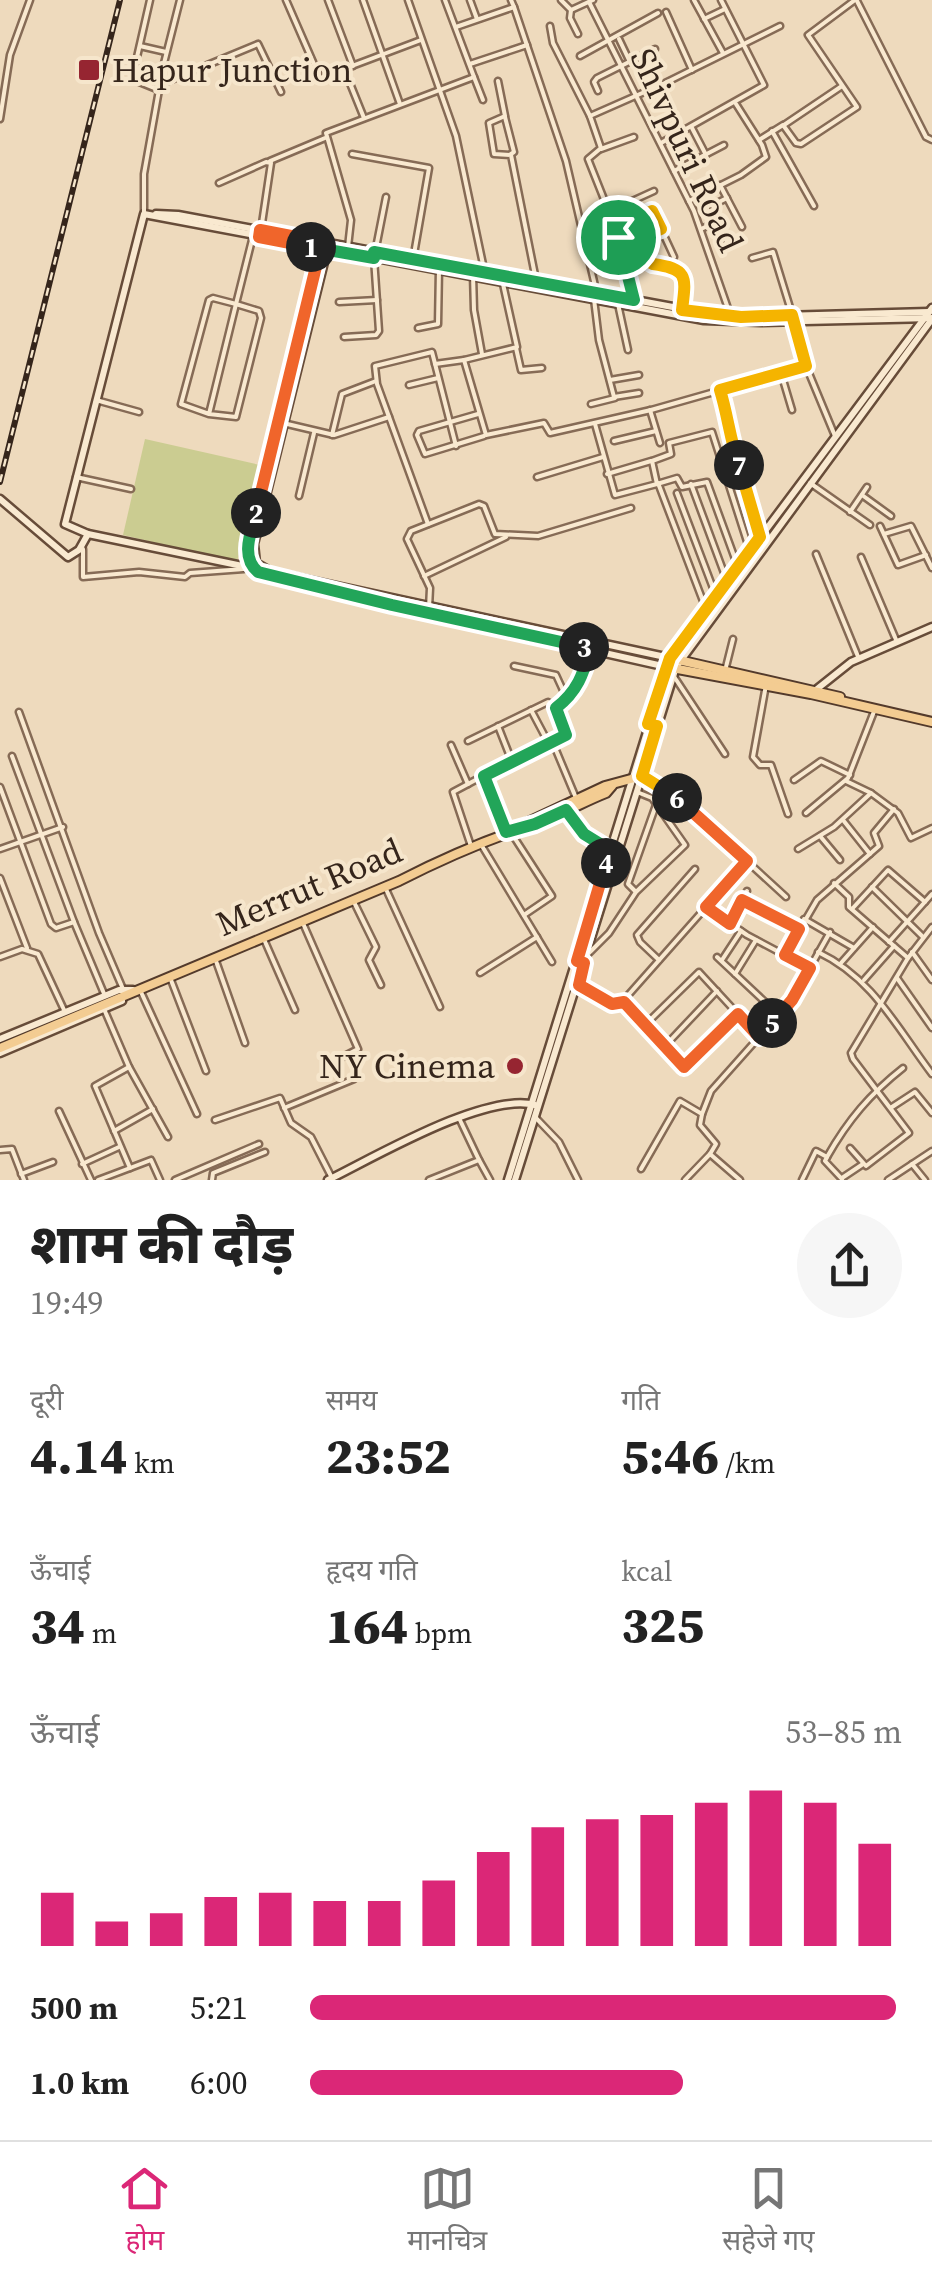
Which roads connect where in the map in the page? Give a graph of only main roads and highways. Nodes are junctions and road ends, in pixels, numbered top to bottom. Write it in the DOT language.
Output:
graph roads {
  1 [pos="814,692"];
  2 [pos="932,722"];
  3 [pos="642,776"];
  4 [pos="612,786"];
  5 [pos="521,826"];
  6 [pos="0,1050"];
  1 -- 1 [label="main road"];
  1 -- 2 [label="main road"];
  3 -- 4 [label="main road, Merrut Road"];
  4 -- 5 [label="main road, Merrut Road"];
  4 -- 5 [label="main road, Merrut Road"];
  5 -- 6 [label="main road, Merrut Road"];
}
